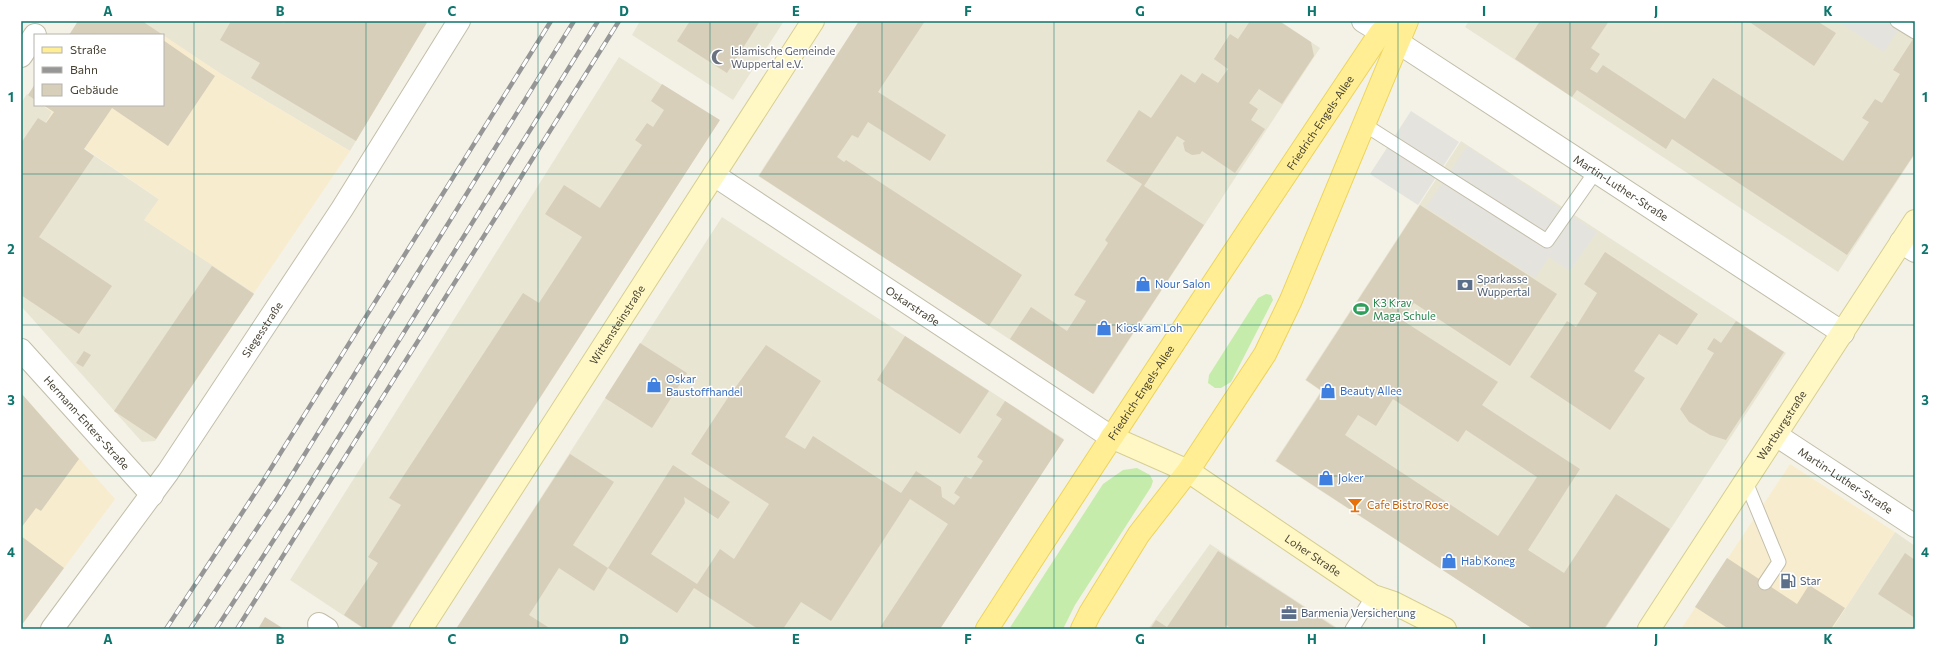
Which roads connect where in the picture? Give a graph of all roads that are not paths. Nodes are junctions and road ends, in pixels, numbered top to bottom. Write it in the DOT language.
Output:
graph roads {
  1 [pos="45,21"];
  2 [pos="459,21"];
  3 [pos="814,21"];
  4 [pos="1407,21"];
  5 [pos="1897,21"];
  6 [pos="1379,25"];
  7 [pos="1915,32"];
  8 [pos="36,34"];
  9 [pos="34,36"];
  10 [pos="1399,44"];
  11 [pos="21,56"];
  12 [pos="1365,125"];
  13 [pos="1596,171"];
  14 [pos="714,175"];
  15 [pos="1915,221"];
  16 [pos="1908,247"];
  17 [pos="1843,333"];
  18 [pos="21,350"];
  19 [pos="1776,435"];
  20 [pos="1111,437"];
  21 [pos="1188,471"];
  22 [pos="1746,482"];
  23 [pos="152,495"];
  24 [pos="1915,526"];
  25 [pos="1765,583"];
  26 [pos="1373,596"];
  27 [pos="52,629"];
  28 [pos="421,629"];
  29 [pos="988,629"];
  30 [pos="1082,629"];
  31 [pos="1352,629"];
  32 [pos="1445,629"];
  33 [pos="1649,629"];
  1 -- 8 [label="street"];
  2 -- 23 [label="street, Siegesstraße"];
  3 -- 14 [label="street, Wittensteinstraße"];
  4 -- 10 [label="main road"];
  5 -- 7 [label="lane"];
  6 -- 20 [label="main road, Friedrich-Engels-Allee"];
  9 -- 11 [label="street"];
  10 -- 12 [label="main road"];
  10 -- 13 [label="street, Martin-Luther-Straße"];
  12 -- 13 [label="lane"];
  12 -- 21 [label="main road"];
  13 -- 17 [label="street, Martin-Luther-Straße"];
  14 -- 20 [label="street, Oskarstraße"];
  14 -- 28 [label="street, Wittensteinstraße"];
  15 -- 16 [label="street, Wartburgstraße"];
  16 -- 17 [label="street, Wartburgstraße"];
  17 -- 19 [label="street, Wartburgstraße"];
  18 -- 23 [label="street, Hermann-Enters-Straße"];
  19 -- 22 [label="street, Wartburgstraße"];
  19 -- 24 [label="street, Martin-Luther-Straße"];
  20 -- 21 [label="street, Loher Straße"];
  20 -- 29 [label="main road, Friedrich-Engels-Allee"];
  21 -- 26 [label="street, Loher Straße"];
  21 -- 30 [label="main road"];
  22 -- 25 [label="lane"];
  22 -- 33 [label="street, Wartburgstraße"];
  23 -- 27 [label="street, Siegesstraße"];
  26 -- 31 [label="lane"];
  26 -- 32 [label="street, Loher Straße"];
}
